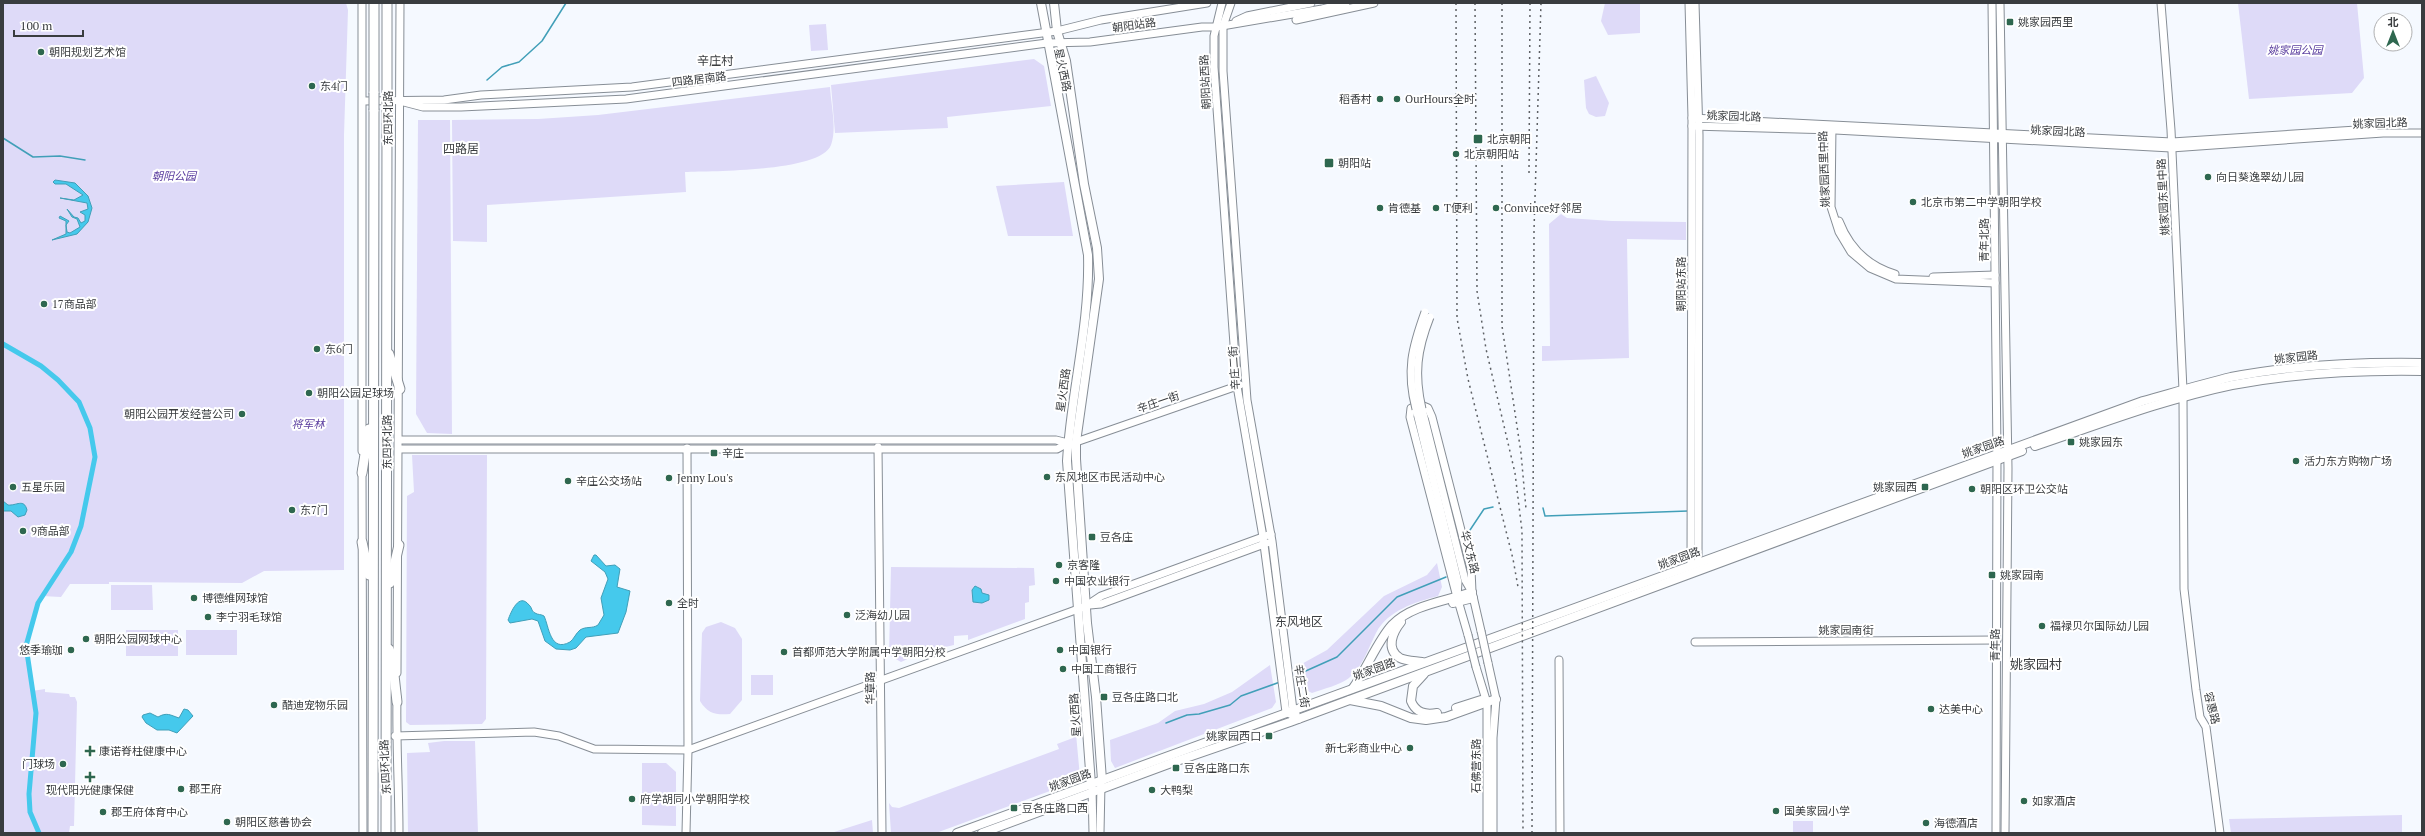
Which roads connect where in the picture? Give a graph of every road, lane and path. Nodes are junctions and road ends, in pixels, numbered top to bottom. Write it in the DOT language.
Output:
graph roads {
  1 [pos="362,3"];
  2 [pos="374,3"];
  3 [pos="387,3"];
  4 [pos="400,3"];
  5 [pos="1041,3"];
  6 [pos="1054,3"];
  7 [pos="1207,3"];
  8 [pos="1222,3"];
  9 [pos="1231,3"];
  10 [pos="1311,3"];
  11 [pos="1346,3"];
  12 [pos="1374,3"];
  13 [pos="1689,3"];
  14 [pos="1695,3"];
  15 [pos="1992,3"];
  16 [pos="2000,3"];
  17 [pos="2161,3"];
  18 [pos="1296,20"];
  19 [pos="1220,27"];
  20 [pos="1057,31"];
  21 [pos="1045,32"];
  22 [pos="1060,41"];
  23 [pos="1047,43"];
  24 [pos="363,101"];
  25 [pos="400,101"];
  26 [pos="1695,122"];
  27 [pos="1833,128"];
  28 [pos="2422,128"];
  29 [pos="2422,133"];
  30 [pos="1998,136"];
  31 [pos="2172,145"];
  32 [pos="1230,159"];
  33 [pos="1221,160"];
  34 [pos="1995,279"];
  35 [pos="1427,314"];
  36 [pos="387,345"];
  37 [pos="2422,362"];
  38 [pos="2422,371"];
  39 [pos="1246,382"];
  40 [pos="1237,386"];
  41 [pos="400,389"];
  42 [pos="2183,394"];
  43 [pos="373,400"];
  44 [pos="1419,409"];
  45 [pos="2007,425"];
  46 [pos="1997,426"];
  47 [pos="400,440"];
  48 [pos="1072,442"];
  49 [pos="878,447"];
  50 [pos="687,448"];
  51 [pos="400,449"];
  52 [pos="2007,453"];
  53 [pos="1997,457"];
  54 [pos="362,473"];
  55 [pos="1272,537"];
  56 [pos="1264,540"];
  57 [pos="362,542"];
  58 [pos="399,545"];
  59 [pos="1695,564"];
  60 [pos="2184,589"];
  61 [pos="373,593"];
  62 [pos="1472,595"];
  63 [pos="1459,599"];
  64 [pos="386,600"];
  65 [pos="1086,606"];
  66 [pos="1077,609"];
  67 [pos="1997,640"];
  68 [pos="386,642"];
  69 [pos="1695,642"];
  70 [pos="1559,660"];
  71 [pos="1423,662"];
  72 [pos="1428,671"];
  73 [pos="881,680"];
  74 [pos="1353,688"];
  75 [pos="1496,698"];
  76 [pos="1350,700"];
  77 [pos="1486,701"];
  78 [pos="397,702"];
  79 [pos="1289,711"];
  80 [pos="1299,719"];
  81 [pos="396,736"];
  82 [pos="688,750"];
  83 [pos="1102,780"];
  84 [pos="1095,788"];
  85 [pos="363,833"];
  86 [pos="373,833"];
  87 [pos="386,833"];
  88 [pos="399,833"];
  89 [pos="686,833"];
  90 [pos="882,833"];
  91 [pos="957,833"];
  92 [pos="982,833"];
  93 [pos="1093,833"];
  94 [pos="1100,833"];
  95 [pos="1487,833"];
  96 [pos="1493,833"];
  97 [pos="1560,833"];
  98 [pos="1996,833"];
  99 [pos="2005,833"];
  100 [pos="2220,833"];
  1 -- 24 [label="street, 东四环北路"];
  2 -- 43 [label="highway, 东四环北路, bridge"];
  3 -- 36 [label="highway, 东四环北路, bridge"];
  4 -- 25 [label="street, 东四环北路"];
  5 -- 21 [label="main road, 星火西路"];
  6 -- 20 [label="main road, 星火西路"];
  7 -- 20 [label="street, 朝阳站路"];
  8 -- 19 [label="street, 朝阳站西路"];
  9 -- 19 [label="street, 朝阳站西路"];
  10 -- 19 [label="street"];
  11 -- 19 [label="street"];
  12 -- 18 [label="street"];
  13 -- 26 [label="street, 朝阳站东路"];
  14 -- 26 [label="street, 朝阳站东路"];
  15 -- 30 [label="street, 青年北路"];
  16 -- 30 [label="street, 青年北路"];
  17 -- 31 [label="street, 姚家园东里中路"];
  19 -- 22 [label="street, 朝阳站路"];
  19 -- 32 [label="street, 朝阳站西路"];
  19 -- 33 [label="street, 朝阳站西路"];
  20 -- 21 [label="street, 朝阳站路"];
  20 -- 22 [label="main road, 星火西路"];
  21 -- 23 [label="main road, 星火西路"];
  21 -- 25 [label="street, 朝阳站路"];
  22 -- 23 [label="street, 朝阳站路"];
  22 -- 48 [label="main road, 星火西路"];
  23 -- 25 [label="street, 四路居南路"];
  23 -- 48 [label="main road, 星火西路"];
  24 -- 25 [label="street"];
  24 -- 54 [label="street, 东四环北路"];
  25 -- 41 [label="street, 东四环北路"];
  26 -- 27 [label="street, 姚家园北路"];
  26 -- 59 [label="street, 朝阳站东路"];
  27 -- 30 [label="street, 姚家园北路"];
  27 -- 34 [label="street, 姚家园西里中路"];
  28 -- 31 [label="street, 姚家园北路"];
  29 -- 31 [label="street, 姚家园北路"];
  30 -- 31 [label="street, 姚家园北路"];
  30 -- 34 [label="street, 青年北路"];
  30 -- 45 [label="street, 青年北路"];
  31 -- 42 [label="street, 姚家园东里中路"];
  32 -- 39 [label="street, 辛庄二街"];
  33 -- 40 [label="street, 辛庄二街"];
  34 -- 46 [label="street, 青年北路"];
  35 -- 44 [label="street, bridge"];
  36 -- 41 [label="highway"];
  36 -- 64 [label="highway, 东四环北路"];
  37 -- 42 [label="main road, 姚家园路"];
  38 -- 42 [label="main road, 姚家园路"];
  39 -- 40 [label="street, 辛庄一街"];
  39 -- 55 [label="street, 辛庄二街"];
  40 -- 48 [label="street, 辛庄一街"];
  40 -- 56 [label="street, 辛庄二街"];
  41 -- 47 [label="street, 东四环北路"];
  42 -- 52 [label="main road, 姚家园路"];
  42 -- 60 [label="street, 姚家园东里中路"];
  43 -- 54 [label="highway"];
  43 -- 61 [label="highway, 东四环北路"];
  44 -- 62 [label="street, 华文东路"];
  44 -- 63 [label="street, 华文东路"];
  45 -- 46 [label="street"];
  45 -- 52 [label="street, 青年北路"];
  46 -- 53 [label="street, 青年北路"];
  47 -- 48 [label="street"];
  47 -- 51 [label="street, 东四环北路"];
  48 -- 49 [label="street, 辛庄一街"];
  48 -- 65 [label="main road, 星火西路"];
  48 -- 66 [label="main road, 星火西路"];
  49 -- 50 [label="street, 辛庄一街"];
  49 -- 73 [label="street, 华章路"];
  50 -- 51 [label="street, 辛庄一街"];
  50 -- 82 [label="street"];
  51 -- 58 [label="street, 东四环北路"];
  52 -- 53 [label="main road, 姚家园路"];
  52 -- 99 [label="street, 青年路"];
  53 -- 59 [label="main road, 姚家园路"];
  53 -- 67 [label="street, 青年路"];
  53 -- 72 [label="main road, 姚家园路"];
  54 -- 57 [label="street, 东四环北路"];
  55 -- 56 [label="street"];
  55 -- 79 [label="street, 辛庄二街"];
  56 -- 65 [label="street"];
  56 -- 79 [label="street, 辛庄二街"];
  57 -- 61 [label="highway"];
  57 -- 85 [label="street, 东四环北路"];
  58 -- 64 [label="highway"];
  58 -- 78 [label="street, 东四环北路"];
  59 -- 71 [label="main road, 姚家园路"];
  60 -- 100 [label="street, 容惠路"];
  61 -- 86 [label="highway, 东四环北路"];
  62 -- 63 [label="main road"];
  62 -- 63 [label="street"];
  62 -- 75 [label="street, 华文东路, bridge"];
  63 -- 71 [label="main road"];
  63 -- 74 [label="main road"];
  63 -- 77 [label="street, 华文东路, bridge"];
  64 -- 68 [label="highway, 东四环北路"];
  65 -- 66 [label="street"];
  65 -- 83 [label="main road, 星火西路"];
  66 -- 73 [label="street"];
  66 -- 84 [label="main road, 星火西路"];
  67 -- 69 [label="street, 姚家园南街"];
  67 -- 98 [label="street, 青年路"];
  68 -- 78 [label="highway"];
  68 -- 87 [label="highway, 东四环北路"];
  70 -- 97 [label="street"];
  71 -- 74 [label="main road, 姚家园路"];
  72 -- 76 [label="main road, 姚家园路"];
  72 -- 77 [label="main road"];
  73 -- 82 [label="street"];
  73 -- 90 [label="street, 华章路"];
  74 -- 79 [label="main road, 姚家园路"];
  75 -- 77 [label="main road"];
  75 -- 96 [label="street, 石佛营东路"];
  76 -- 77 [label="main road"];
  76 -- 80 [label="main road, 姚家园路"];
  77 -- 95 [label="street, 石佛营东路"];
  78 -- 81 [label="street, 东四环北路"];
  79 -- 80 [label="street, 辛庄二街"];
  79 -- 83 [label="main road, 姚家园路"];
  80 -- 84 [label="main road, 姚家园路"];
  81 -- 82 [label="street"];
  81 -- 88 [label="street, 东四环北路"];
  82 -- 89 [label="street"];
  83 -- 84 [label="main road, 姚家园路"];
  84 -- 91 [label="main road, 姚家园路"];
  84 -- 92 [label="main road, 姚家园路"];
  84 -- 93 [label="street"];
  84 -- 94 [label="street"];
}
